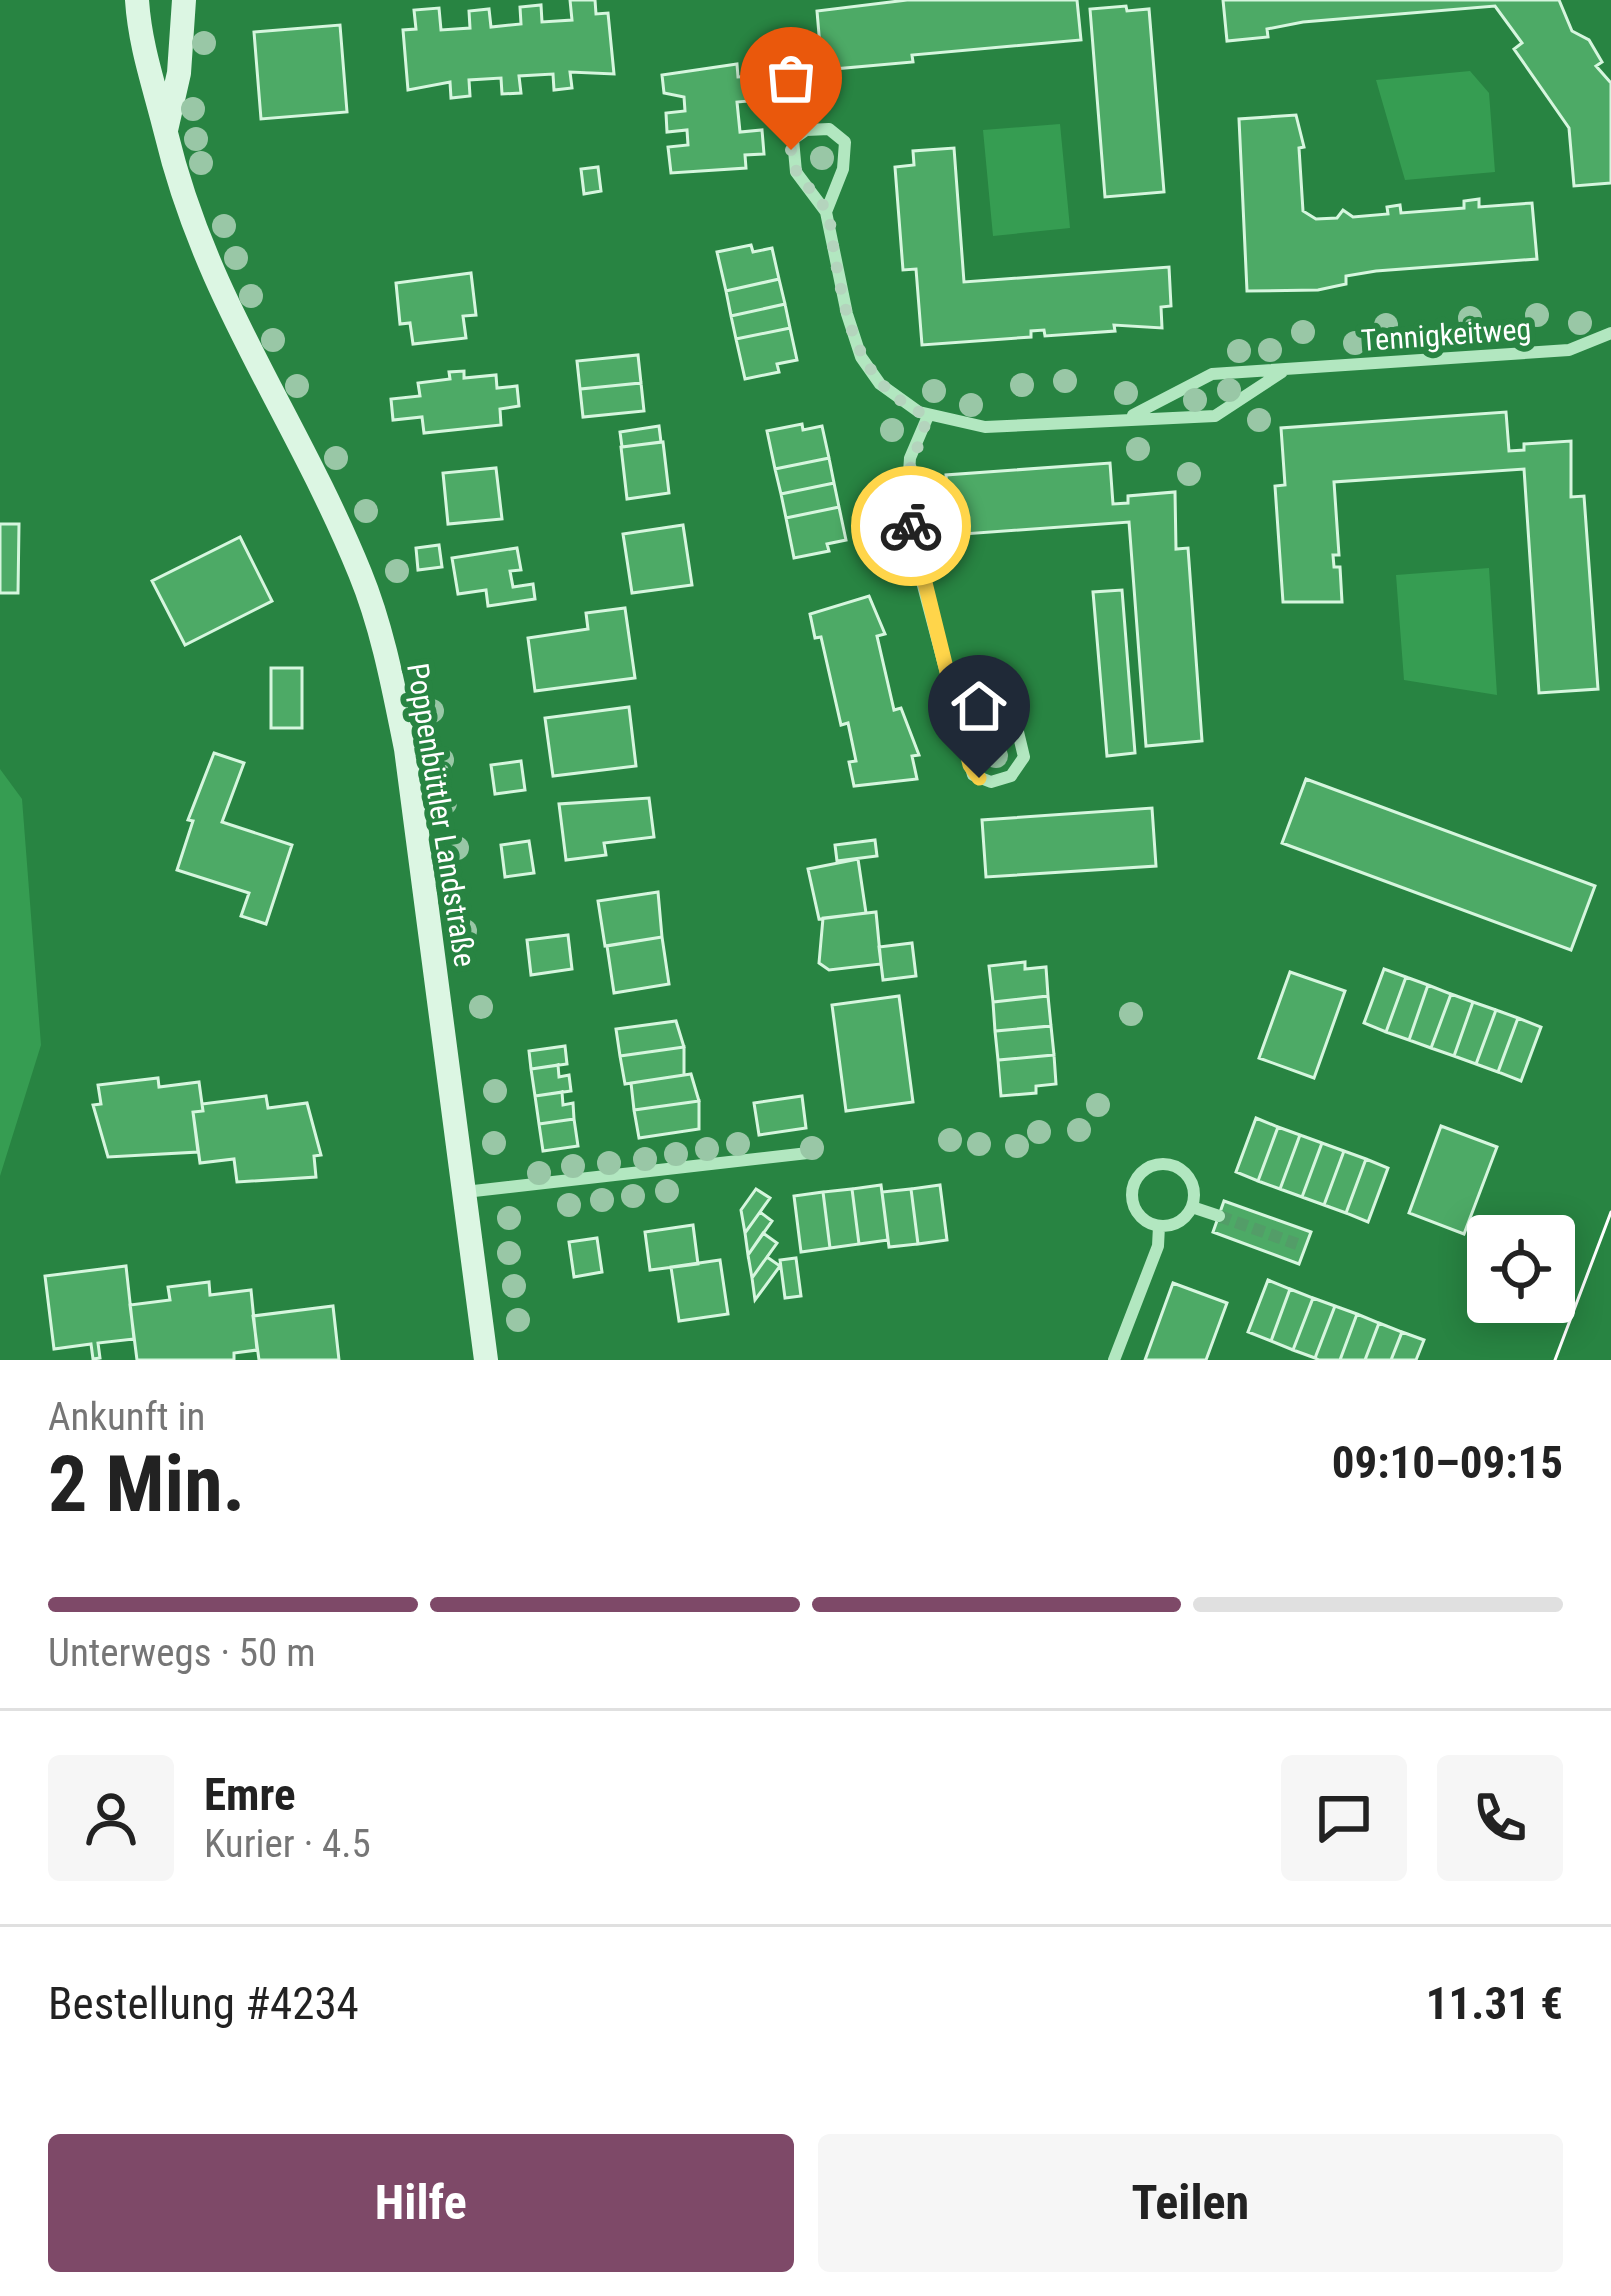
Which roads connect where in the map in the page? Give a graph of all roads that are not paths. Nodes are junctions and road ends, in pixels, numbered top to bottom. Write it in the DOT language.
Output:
graph roads {
  1 [pos="136,0"];
  2 [pos="184,0"];
  3 [pos="166,133"];
  4 [pos="826,212"];
  5 [pos="1611,333"];
  6 [pos="1282,372"];
  7 [pos="928,416"];
  8 [pos="1126,417"];
  9 [pos="956,709"];
  10 [pos="808,1153"];
  11 [pos="465,1192"];
  12 [pos="1192,1207"];
  13 [pos="1219,1216"];
  14 [pos="1159,1226"];
  15 [pos="486,1360"];
  16 [pos="1114,1360"];
  1 -- 3 [label="main road, Poppenbüttler Landstraße"];
  2 -- 3 [label="main road, Poppenbüttler Landstraße"];
  3 -- 11 [label="main road, Poppenbüttler Landstraße"];
  4 -- 4 [label="street, Tennigkeitweg"];
  4 -- 7 [label="street, Tennigkeitweg"];
  5 -- 6 [label="street, Tennigkeitweg"];
  6 -- 8 [label="street, Tennigkeitweg"];
  6 -- 8 [label="street, Tennigkeitweg"];
  7 -- 8 [label="street, Tennigkeitweg"];
  7 -- 9 [label="street"];
  9 -- 9 [label="street"];
  10 -- 11 [label="street"];
  11 -- 15 [label="main road, Poppenbüttler Landstraße"];
  12 -- 13 [label="street"];
  12 -- 14 [label="street"];
  12 -- 14 [label="street"];
  14 -- 16 [label="street"];
}
